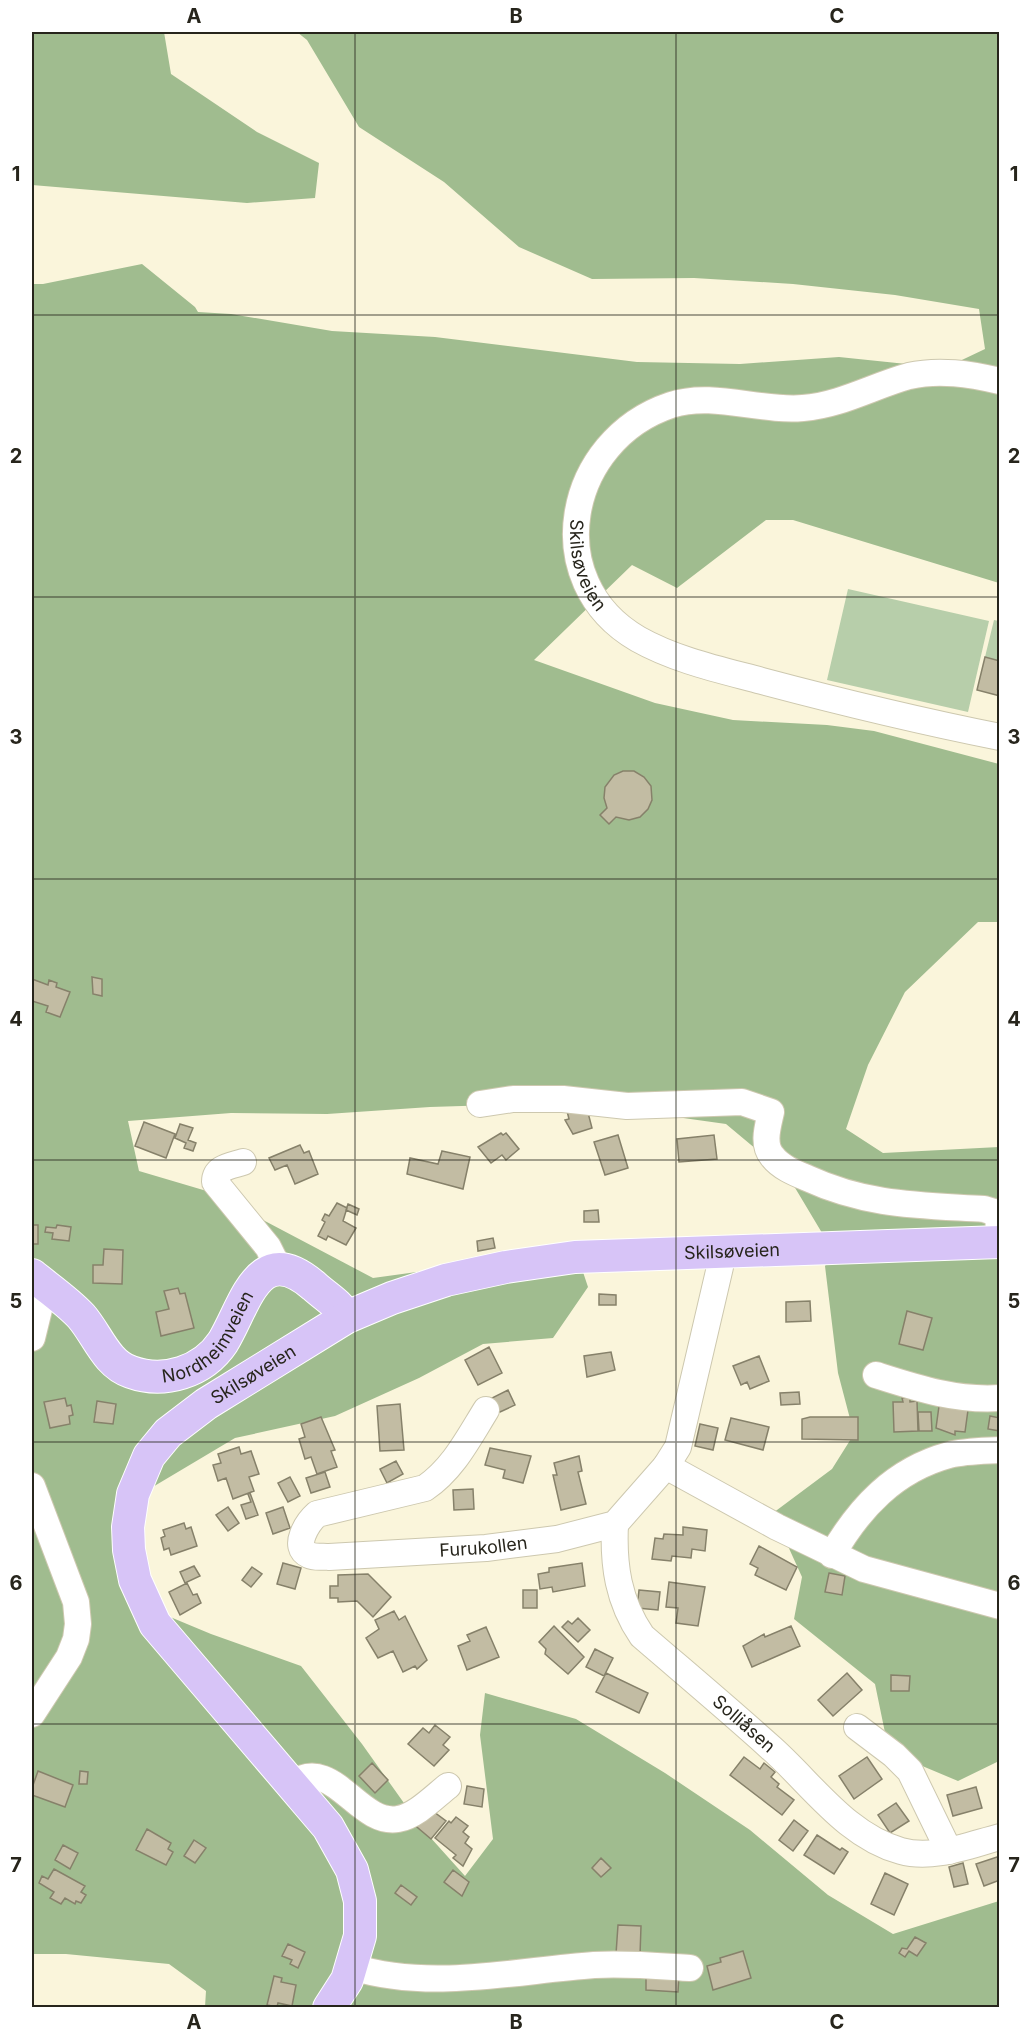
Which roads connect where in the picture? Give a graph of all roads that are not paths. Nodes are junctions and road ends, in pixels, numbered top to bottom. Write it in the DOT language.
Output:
graph roads {
  1 [pos="999,381"];
  2 [pos="999,737"];
  3 [pos="480,1104"];
  4 [pos="243,1162"];
  5 [pos="999,1233"];
  6 [pos="999,1242"];
  7 [pos="721,1250"];
  8 [pos="279,1269"];
  9 [pos="38,1280"];
  10 [pos="315,1287"];
  11 [pos="347,1317"];
  12 [pos="317,1333"];
  13 [pos="32,1338"];
  14 [pos="876,1375"];
  15 [pos="999,1398"];
  16 [pos="486,1410"];
  17 [pos="999,1449"];
  18 [pos="666,1466"];
  19 [pos="32,1486"];
  20 [pos="615,1524"];
  21 [pos="832,1555"];
  22 [pos="999,1606"];
  23 [pos="32,1714"];
  24 [pos="857,1728"];
  25 [pos="292,1784"];
  26 [pos="448,1786"];
  27 [pos="999,1837"];
  28 [pos="949,1851"];
  29 [pos="352,1967"];
  30 [pos="690,1968"];
  31 [pos="329,2007"];
  1 -- 2 [label="street, Skilsøveien"];
  3 -- 5 [label="street"];
  4 -- 8 [label="street"];
  6 -- 7 [label="main road, Skilsøveien"];
  7 -- 11 [label="main road, Skilsøveien"];
  7 -- 18 [label="street"];
  8 -- 9 [label="main road, Nordheimveien"];
  8 -- 10 [label="main road"];
  9 -- 13 [label="street, Nordheimveien"];
  10 -- 11 [label="main road"];
  10 -- 12 [label="main road"];
  11 -- 12 [label="main road, Skilsøveien"];
  12 -- 25 [label="main road, Skilsøveien"];
  14 -- 15 [label="street"];
  16 -- 20 [label="street, Furukollen"];
  17 -- 21 [label="street"];
  18 -- 20 [label="street"];
  18 -- 21 [label="street"];
  19 -- 23 [label="street"];
  20 -- 28 [label="street, Solliåsen"];
  21 -- 22 [label="street"];
  24 -- 28 [label="street"];
  25 -- 26 [label="street"];
  25 -- 29 [label="main road, Skilsøveien"];
  27 -- 28 [label="street, Solliåsen"];
  29 -- 30 [label="street"];
  29 -- 31 [label="main road, Skilsøveien"];
}
